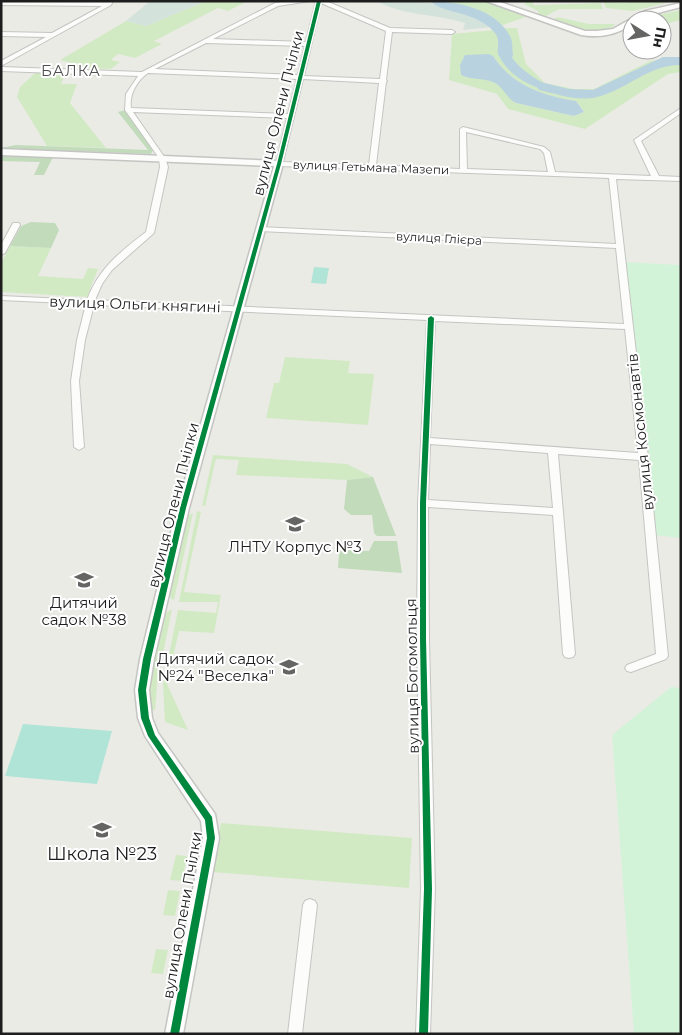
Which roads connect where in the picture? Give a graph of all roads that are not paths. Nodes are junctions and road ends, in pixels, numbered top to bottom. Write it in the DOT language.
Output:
graph roads {
  1 [pos="307,1"];
  2 [pos="320,1"];
  3 [pos="489,1"];
  4 [pos="1,2"];
  5 [pos="109,3"];
  6 [pos="681,5"];
  7 [pos="657,10"];
  8 [pos="622,28"];
  9 [pos="389,30"];
  10 [pos="452,32"];
  11 [pos="1,34"];
  12 [pos="53,35"];
  13 [pos="204,42"];
  14 [pos="308,44"];
  15 [pos="1,64"];
  16 [pos="1,69"];
  17 [pos="145,73"];
  18 [pos="300,78"];
  19 [pos="384,81"];
  20 [pos="128,110"];
  21 [pos="681,110"];
  22 [pos="291,116"];
  23 [pos="1,152"];
  24 [pos="162,158"];
  25 [pos="279,164"];
  26 [pos="372,167"];
  27 [pos="464,171"];
  28 [pos="552,174"];
  29 [pos="612,176"];
  30 [pos="656,178"];
  31 [pos="681,179"];
  32 [pos="16,225"];
  33 [pos="260,229"];
  34 [pos="5,239"];
  35 [pos="618,246"];
  36 [pos="1,253"];
  37 [pos="1,298"];
  38 [pos="91,301"];
  39 [pos="237,308"];
  40 [pos="431,318"];
  41 [pos="628,327"];
  42 [pos="426,441"];
  43 [pos="79,447"];
  44 [pos="553,451"];
  45 [pos="643,457"];
  46 [pos="423,503"];
  47 [pos="557,512"];
  48 [pos="569,654"];
  49 [pos="631,668"];
  50 [pos="310,905"];
  51 [pos="174,1034"];
  52 [pos="295,1034"];
  53 [pos="423,1034"];
  1 -- 13 [label="street"];
  2 -- 9 [label="street"];
  2 -- 14 [label="street, вулиця Олени Пчілки"];
  3 -- 8 [label="street"];
  4 -- 5 [label="street"];
  5 -- 12 [label="street"];
  6 -- 7 [label="street"];
  9 -- 10 [label="street"];
  9 -- 19 [label="street"];
  11 -- 12 [label="street"];
  12 -- 15 [label="street"];
  13 -- 14 [label="street"];
  13 -- 17 [label="street"];
  14 -- 18 [label="street, вулиця Олени Пчілки"];
  16 -- 17 [label="street"];
  17 -- 18 [label="street"];
  17 -- 20 [label="street"];
  18 -- 19 [label="street"];
  18 -- 22 [label="street, вулиця Олени Пчілки"];
  19 -- 26 [label="street"];
  20 -- 22 [label="street"];
  20 -- 24 [label="street"];
  21 -- 30 [label="street"];
  22 -- 25 [label="street, вулиця Олени Пчілки"];
  23 -- 24 [label="street, вулиця Гетьмана Мазепи"];
  24 -- 25 [label="street, вулиця Гетьмана Мазепи"];
  24 -- 38 [label="street"];
  25 -- 26 [label="street, вулиця Гетьмана Мазепи"];
  25 -- 33 [label="street, вулиця Олени Пчілки"];
  26 -- 27 [label="street, вулиця Гетьмана Мазепи"];
  27 -- 28 [label="street, вулиця Гетьмана Мазепи"];
  27 -- 28 [label="street"];
  28 -- 29 [label="street, вулиця Гетьмана Мазепи"];
  29 -- 30 [label="street, вулиця Гетьмана Мазепи"];
  29 -- 35 [label="street, вулиця Космонавтів"];
  30 -- 31 [label="street, вулиця Гетьмана Мазепи"];
  32 -- 34 [label="street"];
  33 -- 35 [label="street, вулиця Глієра"];
  33 -- 39 [label="street, вулиця Олени Пчілки"];
  34 -- 36 [label="street"];
  35 -- 41 [label="street, вулиця Космонавтів"];
  37 -- 38 [label="street, вулиця Ольги княгині"];
  38 -- 39 [label="street, вулиця Ольги княгині"];
  38 -- 43 [label="street"];
  39 -- 40 [label="street, вулиця Ольги княгині"];
  39 -- 51 [label="street, вулиця Олени Пчілки"];
  40 -- 41 [label="street, вулиця Ольги княгині"];
  40 -- 42 [label="street, вулиця Богомольця"];
  41 -- 45 [label="street, вулиця Космонавтів"];
  42 -- 44 [label="street"];
  42 -- 46 [label="street, вулиця Богомольця"];
  44 -- 45 [label="street"];
  44 -- 47 [label="street"];
  45 -- 49 [label="street, вулиця Космонавтів"];
  46 -- 47 [label="street"];
  46 -- 53 [label="street, вулиця Богомольця"];
  47 -- 48 [label="street"];
  50 -- 52 [label="street"];
}
